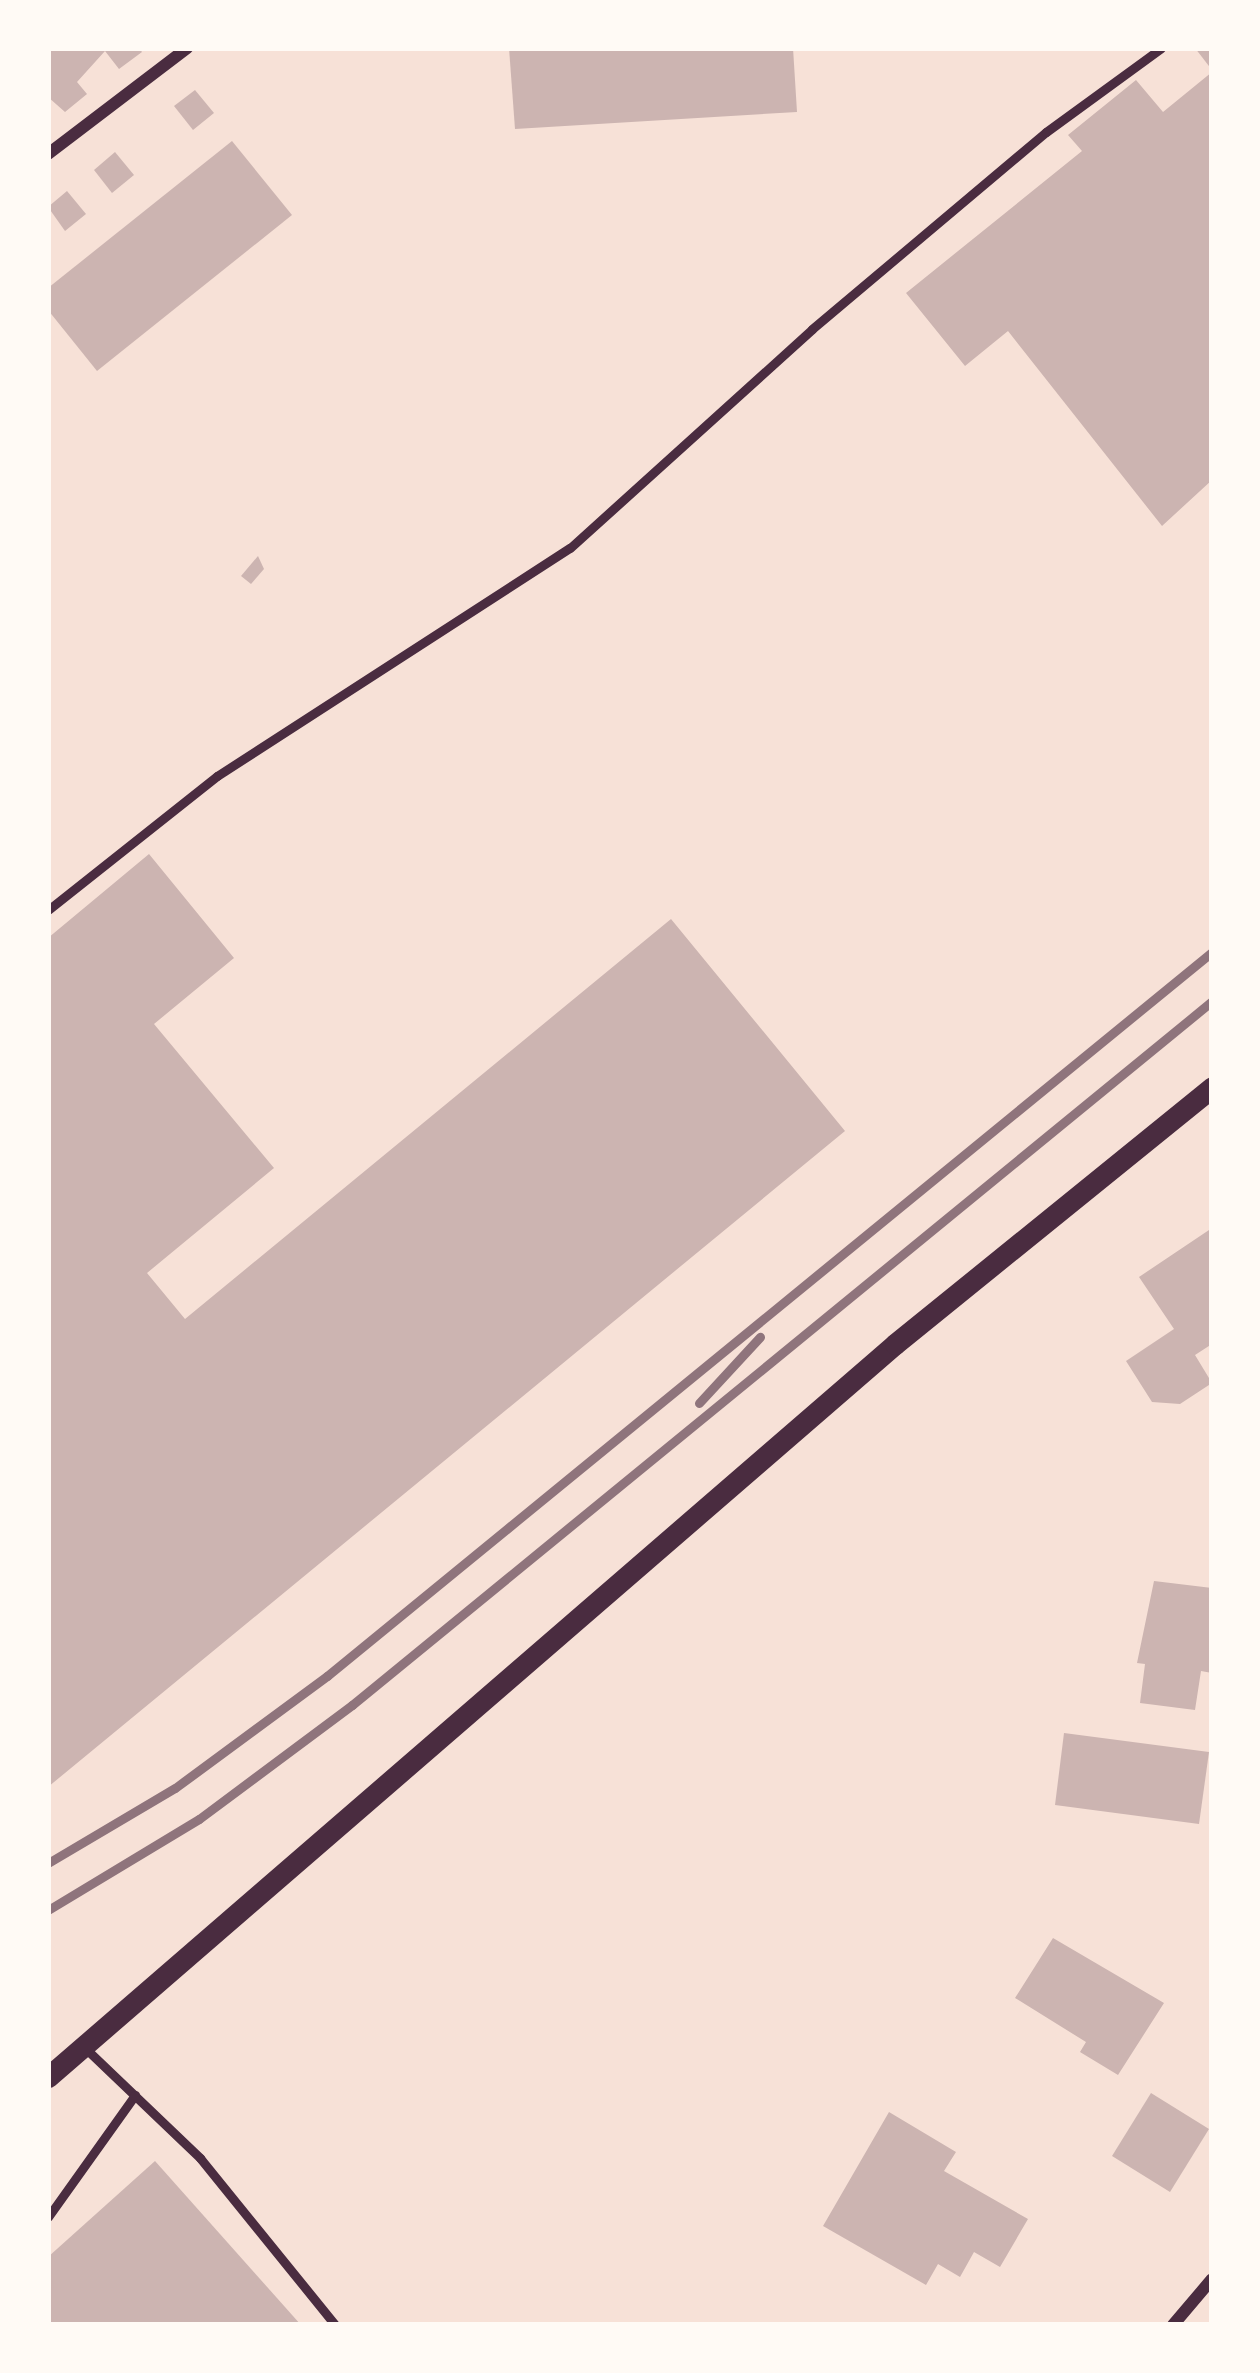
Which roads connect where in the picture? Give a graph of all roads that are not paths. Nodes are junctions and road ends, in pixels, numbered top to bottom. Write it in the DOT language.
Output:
graph roads {
  1 [pos="187,48"];
  2 [pos="1161,48"];
  3 [pos="48,154"];
  4 [pos="48,910"];
  5 [pos="1212,1088"];
  6 [pos="84,2047"];
  7 [pos="48,2077"];
  8 [pos="135,2095"];
  9 [pos="48,2217"];
  10 [pos="1212,2279"];
  11 [pos="335,2325"];
  12 [pos="1173,2325"];
  1 -- 3 [label="street"];
  2 -- 4 [label="lane"];
  5 -- 6 [label="street"];
  6 -- 7 [label="street"];
  6 -- 8 [label="lane"];
  8 -- 9 [label="lane"];
  8 -- 11 [label="lane"];
  10 -- 12 [label="street"];
}
